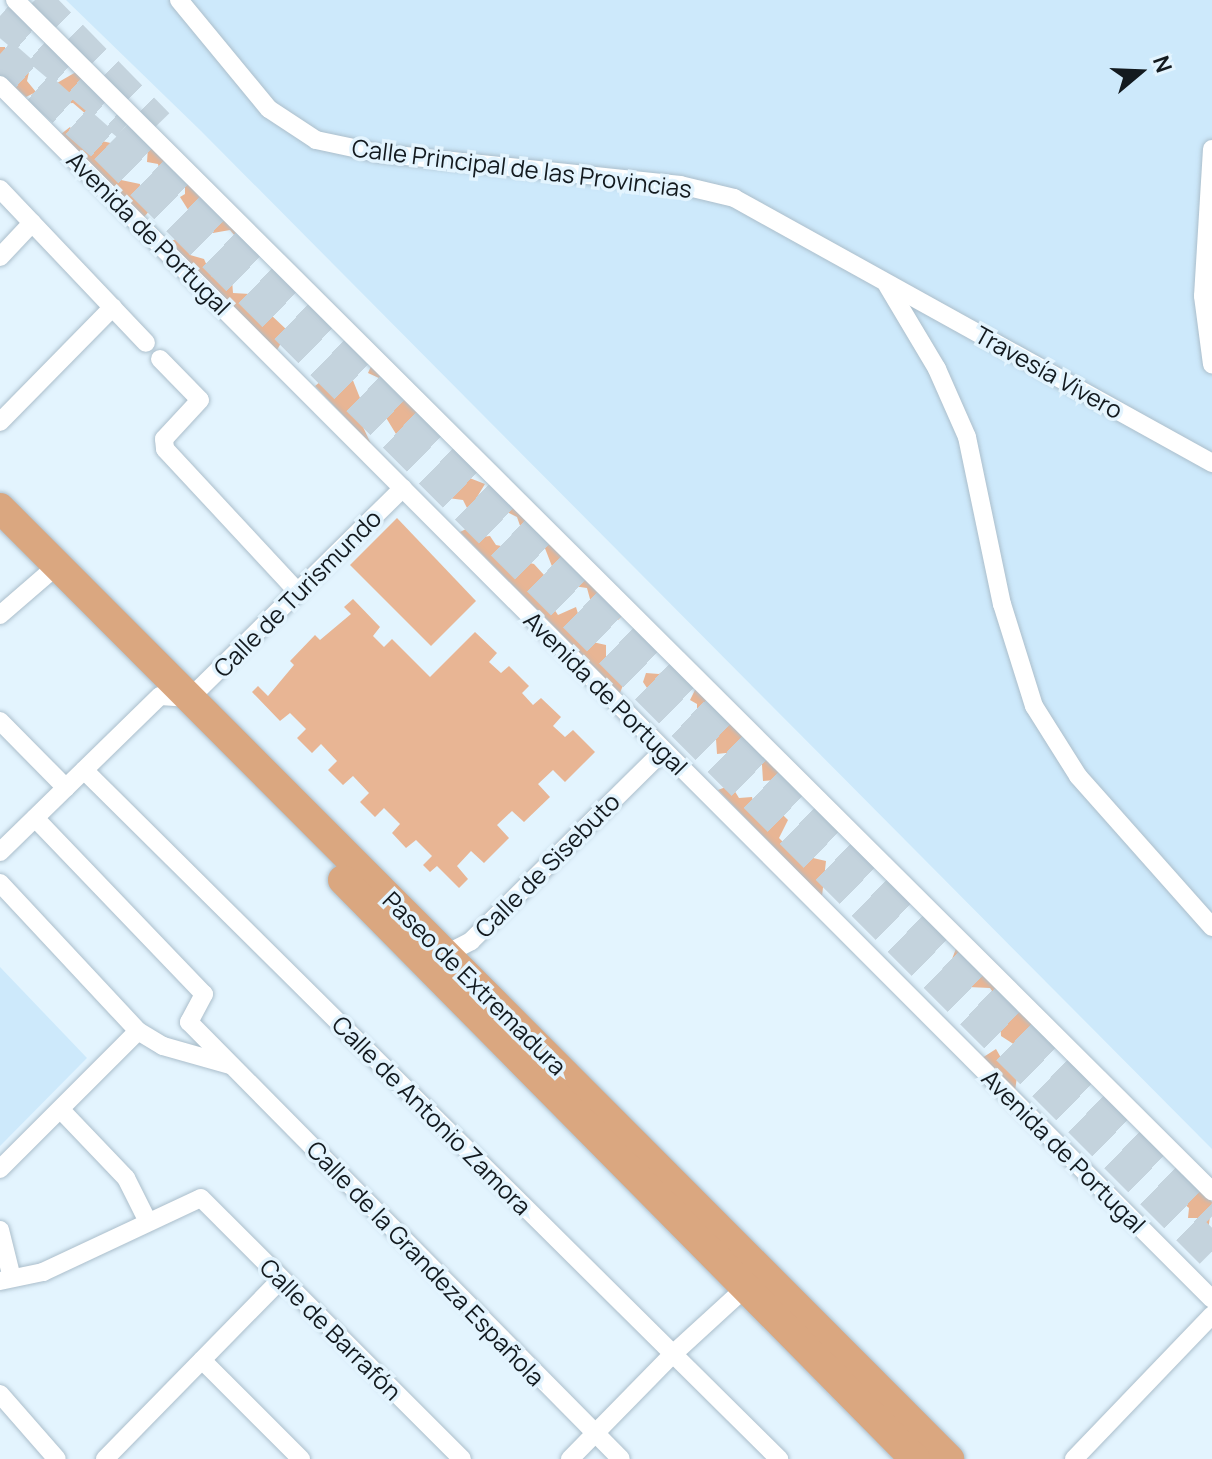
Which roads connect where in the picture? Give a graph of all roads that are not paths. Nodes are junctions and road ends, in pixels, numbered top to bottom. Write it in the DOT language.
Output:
graph roads {
  1 [pos="15,0"];
  2 [pos="179,0"];
  3 [pos="0,85"];
  4 [pos="1212,149"];
  5 [pos="0,189"];
  6 [pos="32,223"];
  7 [pos="0,257"];
  8 [pos="885,283"];
  9 [pos="113,307"];
  10 [pos="146,343"];
  11 [pos="160,359"];
  12 [pos="1212,364"];
  13 [pos="0,422"];
  14 [pos="1212,463"];
  15 [pos="403,488"];
  16 [pos="0,508"];
  17 [pos="0,534"];
  18 [pos="50,570"];
  19 [pos="298,592"];
  20 [pos="0,615"];
  21 [pos="160,696"];
  22 [pos="190,698"];
  23 [pos="0,721"];
  24 [pos="663,751"];
  25 [pos="84,770"];
  26 [pos="66,788"];
  27 [pos="35,818"];
  28 [pos="0,852"];
  29 [pos="0,883"];
  30 [pos="1212,927"];
  31 [pos="435,958"];
  32 [pos="138,1031"];
  33 [pos="232,1066"];
  34 [pos="61,1110"];
  35 [pos="0,1169"];
  36 [pos="1212,1191"];
  37 [pos="148,1222"];
  38 [pos="0,1230"];
  39 [pos="6,1279"];
  40 [pos="280,1280"];
  41 [pos="758,1284"];
  42 [pos="1212,1299"];
  43 [pos="1212,1315"];
  44 [pos="673,1354"];
  45 [pos="202,1360"];
  46 [pos="0,1394"];
  47 [pos="595,1434"];
  48 [pos="57,1459"];
  49 [pos="105,1459"];
  50 [pos="301,1459"];
  51 [pos="462,1459"];
  52 [pos="570,1459"];
  53 [pos="621,1459"];
  54 [pos="779,1459"];
  55 [pos="915,1459"];
  56 [pos="949,1459"];
  57 [pos="1074,1459"];
  1 -- 36 [label="street"];
  2 -- 8 [label="street, Calle Principal de las Provincias"];
  3 -- 15 [label="street, Avenida de Portugal"];
  4 -- 12 [label="street"];
  5 -- 6 [label="street"];
  6 -- 7 [label="street"];
  6 -- 9 [label="street"];
  8 -- 14 [label="street, Travesía Vivero"];
  8 -- 30 [label="street, Calle Principal de las Provincias"];
  9 -- 10 [label="street"];
  9 -- 13 [label="street"];
  11 -- 19 [label="street"];
  15 -- 19 [label="street, Calle de Turismundo"];
  15 -- 24 [label="street, Avenida de Portugal"];
  16 -- 18 [label="main road, Paseo de Extremadura"];
  17 -- 18 [label="main road, Paseo de Extremadura"];
  18 -- 20 [label="street"];
  18 -- 21 [label="main road, Paseo de Extremadura"];
  18 -- 22 [label="main road, Paseo de Extremadura"];
  19 -- 22 [label="street, Calle de Turismundo"];
  21 -- 22 [label="street"];
  21 -- 25 [label="street"];
  21 -- 31 [label="main road, Paseo de Extremadura"];
  22 -- 31 [label="main road, Paseo de Extremadura"];
  23 -- 26 [label="street"];
  24 -- 31 [label="street, Calle de Sisebuto"];
  24 -- 42 [label="street, Avenida de Portugal"];
  25 -- 26 [label="street"];
  25 -- 44 [label="street, Calle de Antonio Zamora"];
  26 -- 27 [label="street"];
  27 -- 28 [label="street"];
  27 -- 33 [label="street, Calle de la Grandeza Española"];
  29 -- 32 [label="street, Calle de la Grandeza Española"];
  31 -- 41 [label="main road, Paseo de Extremadura"];
  32 -- 33 [label="street, Calle de la Grandeza Española"];
  32 -- 34 [label="street"];
  33 -- 47 [label="street, Calle de la Grandeza Española"];
  34 -- 35 [label="street"];
  34 -- 37 [label="street"];
  37 -- 39 [label="street"];
  37 -- 40 [label="street, Calle de Barrafón"];
  38 -- 39 [label="street"];
  40 -- 45 [label="street"];
  40 -- 51 [label="street, Calle de Barrafón"];
  41 -- 44 [label="street"];
  41 -- 55 [label="main road, Paseo de Extremadura"];
  41 -- 56 [label="main road, Paseo de Extremadura"];
  43 -- 57 [label="street"];
  44 -- 47 [label="street"];
  44 -- 54 [label="street, Calle de Antonio Zamora"];
  45 -- 49 [label="street"];
  45 -- 50 [label="street"];
  46 -- 48 [label="street"];
  47 -- 52 [label="street"];
  47 -- 53 [label="street, Calle de la Grandeza Española"];
}
